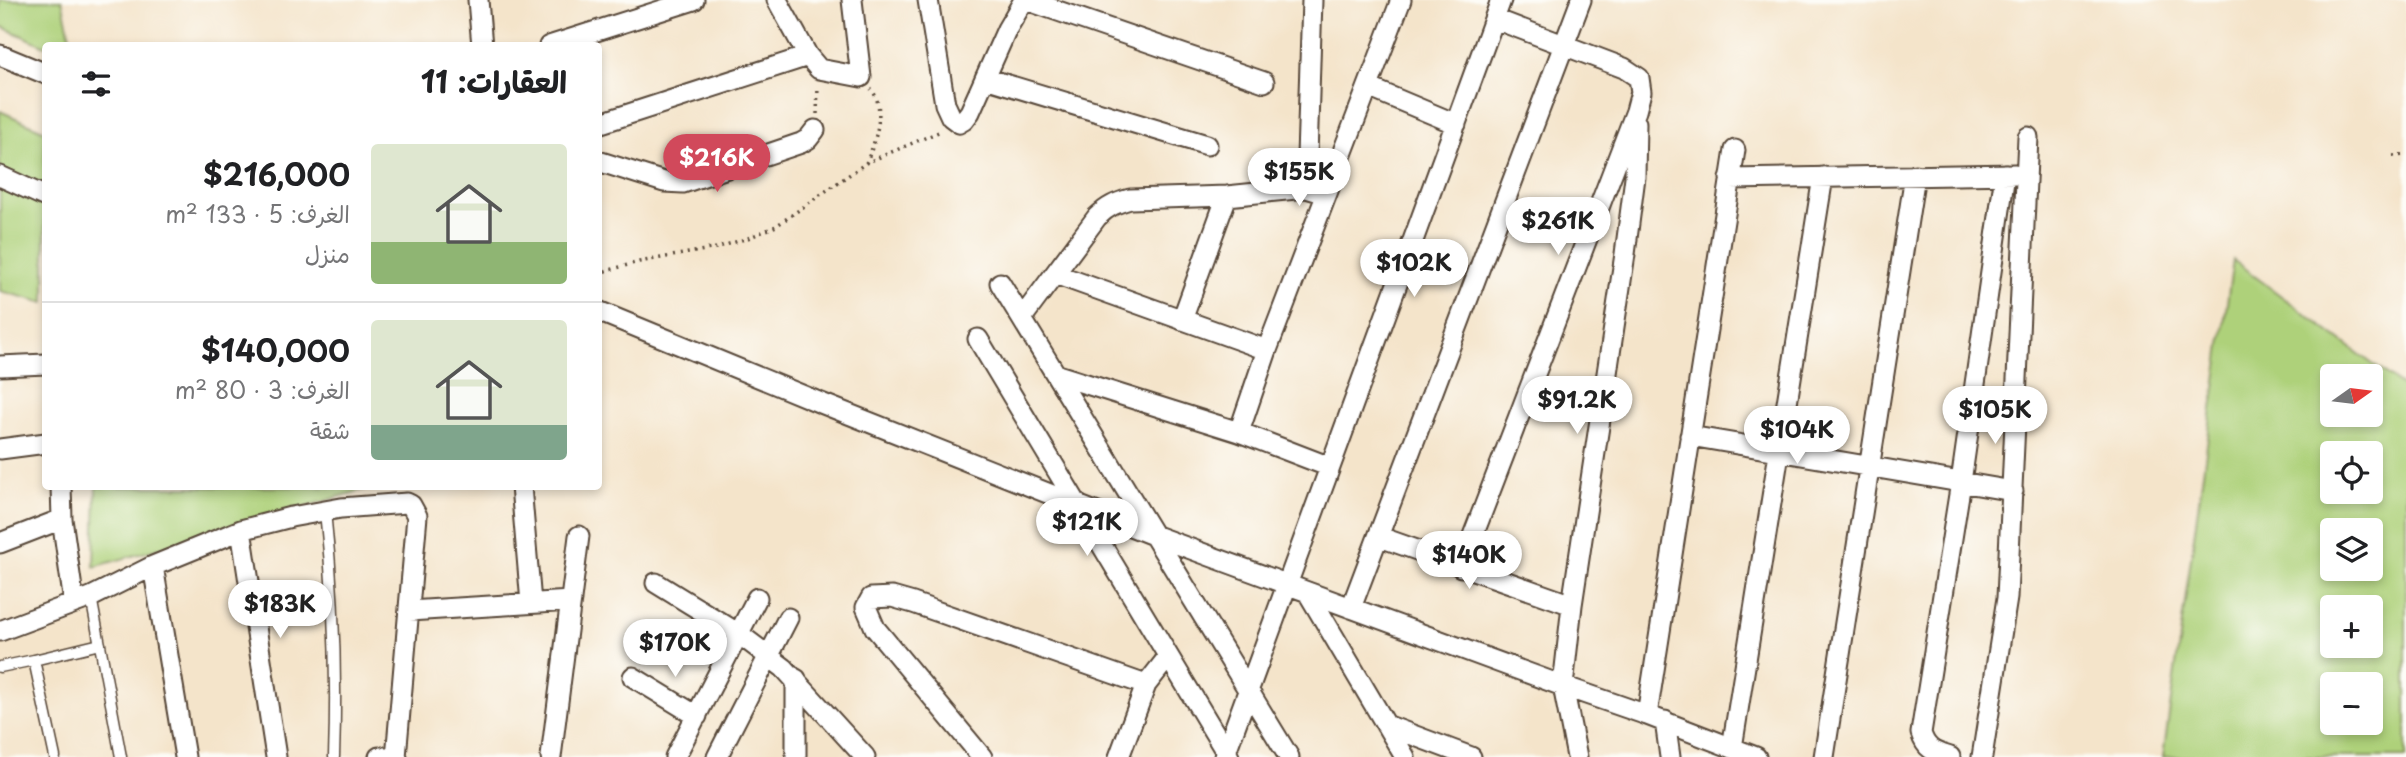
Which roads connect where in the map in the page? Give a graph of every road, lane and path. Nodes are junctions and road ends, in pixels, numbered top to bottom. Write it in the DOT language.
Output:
graph roads {
  1 [pos="478,0"];
  2 [pos="694,0"];
  3 [pos="777,0"];
  4 [pos="852,0"];
  5 [pos="928,0"];
  6 [pos="1007,0"];
  7 [pos="1025,0"];
  8 [pos="1312,0"];
  9 [pos="1401,0"];
  10 [pos="1581,0"];
  11 [pos="1498,9"];
  12 [pos="1007,29"];
  13 [pos="482,42"];
  14 [pos="563,42"];
  15 [pos="1563,46"];
  16 [pos="0,55"];
  17 [pos="814,62"];
  18 [pos="42,72"];
  19 [pos="861,77"];
  20 [pos="985,78"];
  21 [pos="1264,82"];
  22 [pos="1368,87"];
  23 [pos="1636,111"];
  24 [pos="602,123"];
  25 [pos="958,123"];
  26 [pos="1456,124"];
  27 [pos="815,130"];
  28 [pos="2028,137"];
  29 [pos="1207,145"];
  30 [pos="1735,150"];
  31 [pos="2406,155"];
  32 [pos="2393,156"];
  33 [pos="602,162"];
  34 [pos="866,163"];
  35 [pos="2026,173"];
  36 [pos="2005,174"];
  37 [pos="1915,175"];
  38 [pos="0,176"];
  39 [pos="1823,177"];
  40 [pos="1730,179"];
  41 [pos="1306,188"];
  42 [pos="1326,194"];
  43 [pos="42,195"];
  44 [pos="1227,195"];
  45 [pos="1992,264"];
  46 [pos="2022,265"];
  47 [pos="602,272"];
  48 [pos="1055,274"];
  49 [pos="1000,283"];
  50 [pos="602,313"];
  51 [pos="1022,318"];
  52 [pos="1182,320"];
  53 [pos="978,339"];
  54 [pos="1267,350"];
  55 [pos="42,364"];
  56 [pos="0,366"];
  57 [pos="1058,375"];
  58 [pos="1239,432"];
  59 [pos="1690,436"];
  60 [pos="42,444"];
  61 [pos="0,449"];
  62 [pos="1779,451"];
  63 [pos="1330,467"];
  64 [pos="1870,467"];
  65 [pos="1961,482"];
  66 [pos="61,490"];
  67 [pos="521,490"];
  68 [pos="2013,491"];
  69 [pos="1080,507"];
  70 [pos="325,511"];
  71 [pos="62,519"];
  72 [pos="241,530"];
  73 [pos="1153,535"];
  74 [pos="579,536"];
  75 [pos="1380,537"];
  76 [pos="0,543"];
  77 [pos="153,566"];
  78 [pos="1461,567"];
  79 [pos="656,583"];
  80 [pos="1289,585"];
  81 [pos="1308,593"];
  82 [pos="757,598"];
  83 [pos="82,600"];
  84 [pos="571,601"];
  85 [pos="531,603"];
  86 [pos="1572,605"];
  87 [pos="1351,608"];
  88 [pos="410,611"];
  89 [pos="788,618"];
  90 [pos="0,631"];
  91 [pos="739,634"];
  92 [pos="100,644"];
  93 [pos="769,656"];
  94 [pos="1168,657"];
  95 [pos="34,660"];
  96 [pos="0,667"];
  97 [pos="632,677"];
  98 [pos="796,679"];
  99 [pos="1146,685"];
  100 [pos="1563,686"];
  101 [pos="1248,688"];
  102 [pos="697,716"];
  103 [pos="1656,718"];
  104 [pos="1386,725"];
  105 [pos="1732,748"];
  106 [pos="1226,755"];
  107 [pos="55,757"];
  108 [pos="121,757"];
  109 [pos="185,757"];
  110 [pos="276,757"];
  111 [pos="334,757"];
  112 [pos="379,757"];
  113 [pos="397,757"];
  114 [pos="551,757"];
  115 [pos="675,757"];
  116 [pos="717,757"];
  117 [pos="796,757"];
  118 [pos="865,757"];
  119 [pos="982,757"];
  120 [pos="1119,757"];
  121 [pos="1289,757"];
  122 [pos="1405,757"];
  123 [pos="1471,757"];
  124 [pos="1577,757"];
  125 [pos="1670,757"];
  126 [pos="1756,757"];
  127 [pos="1824,757"];
  128 [pos="1950,757"];
  129 [pos="1982,757"];
  1 -- 13 [label="street"];
  2 -- 14 [label="street"];
  3 -- 17 [label="street"];
  4 -- 19 [label="street"];
  5 -- 25 [label="street"];
  6 -- 12 [label="street"];
  7 -- 12 [label="street"];
  7 -- 21 [label="street"];
  8 -- 41 [label="street"];
  9 -- 22 [label="street"];
  10 -- 15 [label="street"];
  11 -- 15 [label="street"];
  11 -- 26 [label="street"];
  12 -- 20 [label="street"];
  15 -- 23 [label="street"];
  15 -- 75 [label="street"];
  16 -- 18 [label="street"];
  17 -- 19 [label="street"];
  17 -- 24 [label="street"];
  17 -- 27 [label="path"];
  19 -- 34 [label="path"];
  20 -- 25 [label="street"];
  20 -- 29 [label="street"];
  22 -- 26 [label="street"];
  22 -- 42 [label="street"];
  23 -- 78 [label="street"];
  23 -- 86 [label="street"];
  25 -- 34 [label="path"];
  26 -- 63 [label="street"];
  27 -- 33 [label="street"];
  28 -- 35 [label="street"];
  30 -- 40 [label="street"];
  31 -- 32 [label="path"];
  34 -- 47 [label="path"];
  35 -- 36 [label="street"];
  35 -- 46 [label="street"];
  36 -- 37 [label="street"];
  36 -- 45 [label="street"];
  37 -- 39 [label="street"];
  37 -- 64 [label="street"];
  38 -- 43 [label="street"];
  39 -- 40 [label="street"];
  39 -- 62 [label="street"];
  40 -- 59 [label="street"];
  41 -- 42 [label="street"];
  41 -- 44 [label="street"];
  42 -- 54 [label="street"];
  44 -- 48 [label="street"];
  44 -- 52 [label="street"];
  45 -- 46 [label="street"];
  45 -- 65 [label="street"];
  46 -- 68 [label="street"];
  48 -- 51 [label="street"];
  48 -- 52 [label="street"];
  49 -- 51 [label="street"];
  50 -- 69 [label="street"];
  51 -- 57 [label="street"];
  52 -- 54 [label="street"];
  53 -- 69 [label="street"];
  54 -- 58 [label="street"];
  55 -- 56 [label="street"];
  57 -- 58 [label="street"];
  57 -- 73 [label="street"];
  58 -- 63 [label="street"];
  59 -- 62 [label="street"];
  59 -- 103 [label="street"];
  60 -- 61 [label="street"];
  62 -- 64 [label="street"];
  62 -- 105 [label="street"];
  63 -- 80 [label="street"];
  64 -- 65 [label="street"];
  64 -- 127 [label="street"];
  65 -- 68 [label="street"];
  65 -- 128 [label="street"];
  66 -- 71 [label="street"];
  67 -- 85 [label="street"];
  68 -- 129 [label="street"];
  69 -- 73 [label="street"];
  69 -- 94 [label="street"];
  70 -- 72 [label="street"];
  70 -- 88 [label="street"];
  70 -- 111 [label="lane"];
  71 -- 76 [label="street"];
  71 -- 83 [label="street"];
  72 -- 77 [label="street"];
  72 -- 110 [label="street"];
  73 -- 80 [label="street"];
  73 -- 101 [label="street"];
  74 -- 84 [label="street"];
  75 -- 78 [label="street"];
  75 -- 87 [label="street"];
  77 -- 83 [label="street"];
  77 -- 109 [label="street"];
  78 -- 86 [label="street"];
  79 -- 91 [label="street"];
  80 -- 81 [label="street"];
  80 -- 101 [label="street"];
  81 -- 87 [label="street"];
  81 -- 104 [label="street"];
  82 -- 91 [label="street"];
  83 -- 90 [label="street"];
  83 -- 92 [label="lane"];
  84 -- 85 [label="street"];
  84 -- 114 [label="street"];
  85 -- 88 [label="street"];
  86 -- 100 [label="street"];
  87 -- 100 [label="street"];
  88 -- 113 [label="street"];
  89 -- 93 [label="street"];
  91 -- 93 [label="street"];
  91 -- 102 [label="street"];
  92 -- 95 [label="lane"];
  92 -- 108 [label="lane"];
  93 -- 98 [label="street"];
  93 -- 116 [label="street"];
  94 -- 99 [label="street"];
  94 -- 106 [label="street"];
  95 -- 96 [label="lane"];
  95 -- 107 [label="lane"];
  97 -- 102 [label="street"];
  98 -- 117 [label="street"];
  98 -- 118 [label="street"];
  99 -- 119 [label="street"];
  99 -- 120 [label="street"];
  100 -- 103 [label="street"];
  100 -- 124 [label="street"];
  101 -- 106 [label="street"];
  101 -- 121 [label="street"];
  102 -- 115 [label="street"];
  103 -- 105 [label="street"];
  103 -- 125 [label="street"];
  104 -- 122 [label="street"];
  104 -- 123 [label="street"];
  105 -- 126 [label="street"];
  112 -- 113 [label="street"];
}
